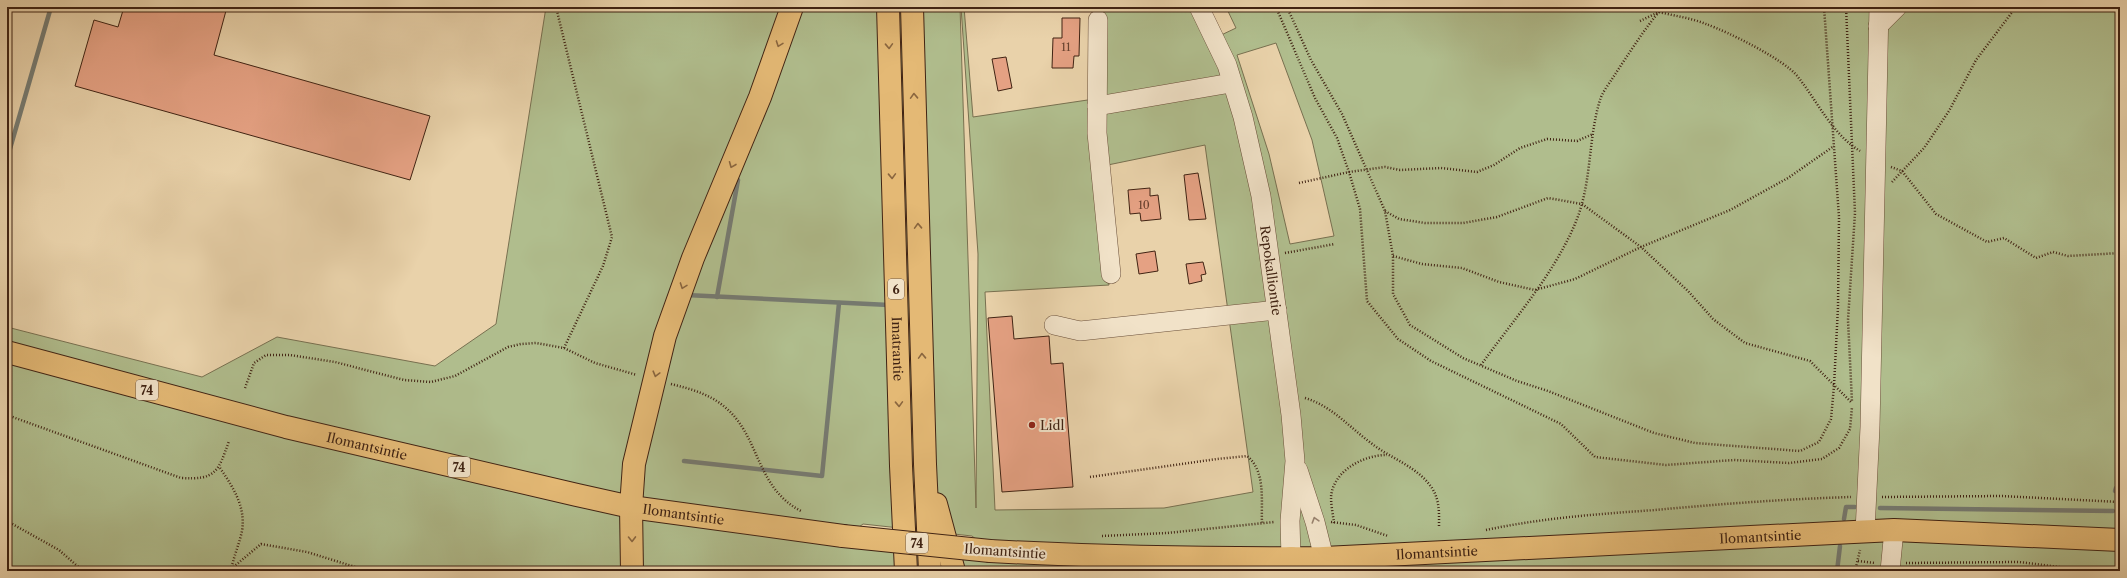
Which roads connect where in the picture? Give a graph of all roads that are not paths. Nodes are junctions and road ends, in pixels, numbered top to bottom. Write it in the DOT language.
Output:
graph roads {
  1 [pos="792,7"];
  2 [pos="888,7"];
  3 [pos="912,7"];
  4 [pos="1199,7"];
  5 [pos="1879,7"];
  6 [pos="1897,7"];
  7 [pos="1098,20"];
  8 [pos="1878,26"];
  9 [pos="1231,83"];
  10 [pos="1097,106"];
  11 [pos="1111,274"];
  12 [pos="1277,310"];
  13 [pos="1054,325"];
  14 [pos="7,352"];
  15 [pos="1295,462"];
  16 [pos="925,464"];
  17 [pos="631,507"];
  18 [pos="1894,530"];
  19 [pos="1865,532"];
  20 [pos="2120,540"];
  21 [pos="1291,565"];
  22 [pos="1324,565"];
  23 [pos="1891,567"];
  24 [pos="632,571"];
  25 [pos="906,571"];
  26 [pos="930,571"];
  27 [pos="954,571"];
  1 -- 17 [label="main road, one-way"];
  2 -- 25 [label="main road, Imatrantie / 6, one-way"];
  16 -- 3 [label="main road, Imatrantie / 6, one-way"];
  4 -- 9 [label="street, Repokalliontie"];
  5 -- 8 [label="street"];
  6 -- 8 [label="street"];
  7 -- 10 [label="street"];
  8 -- 19 [label="street"];
  9 -- 10 [label="street"];
  9 -- 12 [label="street, Repokalliontie"];
  10 -- 11 [label="street"];
  12 -- 13 [label="street"];
  12 -- 15 [label="street, Repokalliontie"];
  14 -- 17 [label="main road, Ilomantsintie / 74"];
  15 -- 21 [label="street, Repokalliontie"];
  22 -- 15 [label="street, Repokalliontie, one-way"];
  16 -- 26 [label="main road, Imatrantie / 6"];
  16 -- 27 [label="main road"];
  17 -- 21 [label="main road, Ilomantsintie / 74, bridge"];
  17 -- 24 [label="main road, one-way"];
  18 -- 19 [label="main road, Ilomantsintie"];
  18 -- 20 [label="main road, Ilomantsintie"];
  18 -- 23 [label="street"];
  19 -- 22 [label="main road, Ilomantsintie"];
  21 -- 22 [label="main road, Ilomantsintie / 74"];
}
